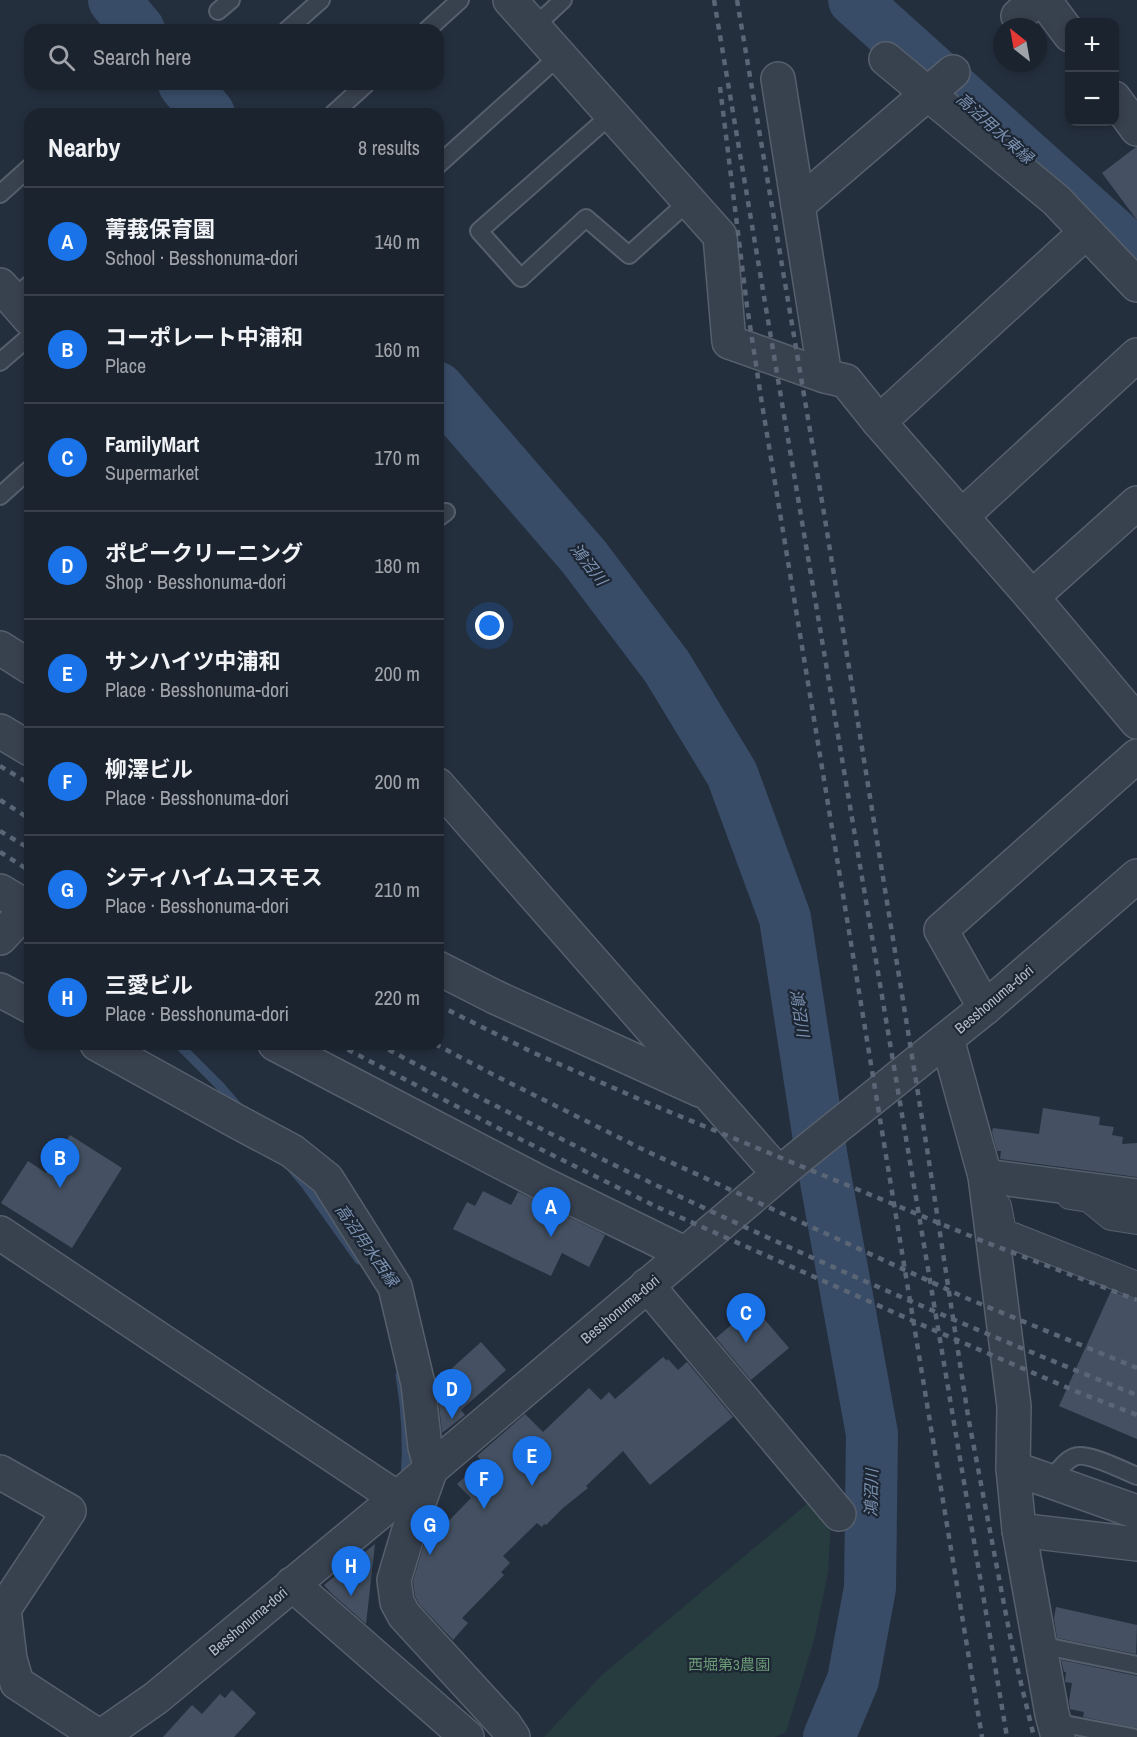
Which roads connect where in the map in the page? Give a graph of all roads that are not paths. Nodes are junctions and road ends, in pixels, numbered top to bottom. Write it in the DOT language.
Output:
graph roads {
  1 [pos="321,0"];
  2 [pos="460,0"];
  3 [pos="510,0"];
  4 [pos="563,0"];
  5 [pos="1033,5"];
  6 [pos="294,24"];
  7 [pos="434,24"];
  8 [pos="534,27"];
  9 [pos="1065,31"];
  10 [pos="559,56"];
  11 [pos="886,59"];
  12 [pos="778,79"];
  13 [pos="938,85"];
  14 [pos="359,90"];
  15 [pos="1119,105"];
  16 [pos="340,108"];
  17 [pos="612,114"];
  18 [pos="1137,129"];
  19 [pos="444,160"];
  20 [pos="24,173"];
  21 [pos="0,194"];
  22 [pos="689,201"];
  23 [pos="798,205"];
  24 [pos="1086,232"];
  25 [pos="1137,285"];
  26 [pos="24,341"];
  27 [pos="1137,355"];
  28 [pos="0,362"];
  29 [pos="825,376"];
  30 [pos="879,422"];
  31 [pos="24,474"];
  32 [pos="0,496"];
  33 [pos="1137,503"];
  34 [pos="962,516"];
  35 [pos="1032,597"];
  36 [pos="0,648"];
  37 [pos="24,663"];
  38 [pos="1137,722"];
  39 [pos="0,731"];
  40 [pos="24,745"];
  41 [pos="1137,756"];
  42 [pos="444,792"];
  43 [pos="1137,876"];
  44 [pos="0,891"];
  45 [pos="24,905"];
  46 [pos="24,913"];
  47 [pos="0,938"];
  48 [pos="444,971"];
  49 [pos="0,990"];
  50 [pos="24,1003"];
  51 [pos="985,1008"];
  52 [pos="946,1039"];
  53 [pos="108,1050"];
  54 [pos="286,1050"];
  55 [pos="710,1095"];
  56 [pos="779,1174"];
  57 [pos="985,1176"];
  58 [pos="1137,1196"];
  59 [pos="1137,1221"];
  60 [pos="0,1233"];
  61 [pos="684,1253"];
  62 [pos="647,1285"];
  63 [pos="1137,1285"];
  64 [pos="1013,1468"];
  65 [pos="0,1472"];
  66 [pos="1137,1476"];
  67 [pos="1050,1480"];
  68 [pos="409,1487"];
  69 [pos="1137,1512"];
  70 [pos="839,1514"];
  71 [pos="1019,1530"];
  72 [pos="1137,1544"];
  73 [pos="292,1584"];
  74 [pos="1040,1645"];
  75 [pos="5,1659"];
  76 [pos="1137,1665"];
  77 [pos="1056,1729"];
  78 [pos="100,1737"];
  79 [pos="467,1737"];
  80 [pos="513,1737"];
  81 [pos="1132,1737"];
  1 -- 6 [label="lane"];
  2 -- 7 [label="lane"];
  3 -- 8 [label="street"];
  4 -- 8 [label="lane"];
  5 -- 9 [label="street"];
  8 -- 10 [label="street"];
  10 -- 17 [label="street"];
  10 -- 19 [label="lane"];
  11 -- 13 [label="street"];
  12 -- 23 [label="street"];
  13 -- 23 [label="street"];
  13 -- 24 [label="street"];
  14 -- 16 [label="lane"];
  15 -- 18 [label="street"];
  17 -- 22 [label="street"];
  17 -- 22 [label="lane"];
  20 -- 21 [label="lane"];
  22 -- 29 [label="street"];
  23 -- 29 [label="street"];
  24 -- 25 [label="street"];
  24 -- 30 [label="street"];
  26 -- 28 [label="lane"];
  27 -- 34 [label="street"];
  29 -- 30 [label="street"];
  30 -- 34 [label="street"];
  31 -- 32 [label="lane"];
  33 -- 35 [label="street"];
  34 -- 35 [label="street"];
  35 -- 38 [label="street"];
  36 -- 37 [label="street"];
  39 -- 40 [label="street"];
  41 -- 51 [label="street"];
  42 -- 55 [label="street"];
  43 -- 51 [label="street, Besshonuma-dori"];
  44 -- 45 [label="street"];
  46 -- 47 [label="street"];
  48 -- 55 [label="street"];
  49 -- 50 [label="street"];
  51 -- 52 [label="street, Besshonuma-dori"];
  52 -- 56 [label="street, Besshonuma-dori"];
  52 -- 57 [label="street"];
  53 -- 68 [label="street"];
  54 -- 61 [label="street"];
  55 -- 56 [label="street"];
  56 -- 61 [label="street, Besshonuma-dori"];
  57 -- 58 [label="street"];
  57 -- 64 [label="street"];
  59 -- 63 [label="street"];
  60 -- 68 [label="street"];
  61 -- 62 [label="street, Besshonuma-dori"];
  62 -- 68 [label="street, Besshonuma-dori"];
  62 -- 70 [label="street"];
  64 -- 67 [label="street"];
  64 -- 71 [label="street"];
  65 -- 75 [label="street"];
  66 -- 67 [label="lane"];
  67 -- 69 [label="street"];
  68 -- 73 [label="street, Besshonuma-dori"];
  68 -- 80 [label="street"];
  71 -- 72 [label="street"];
  71 -- 74 [label="street"];
  73 -- 78 [label="street, Besshonuma-dori"];
  73 -- 79 [label="street"];
  74 -- 76 [label="lane"];
  74 -- 77 [label="street"];
  75 -- 78 [label="street"];
  77 -- 81 [label="lane"];
}
